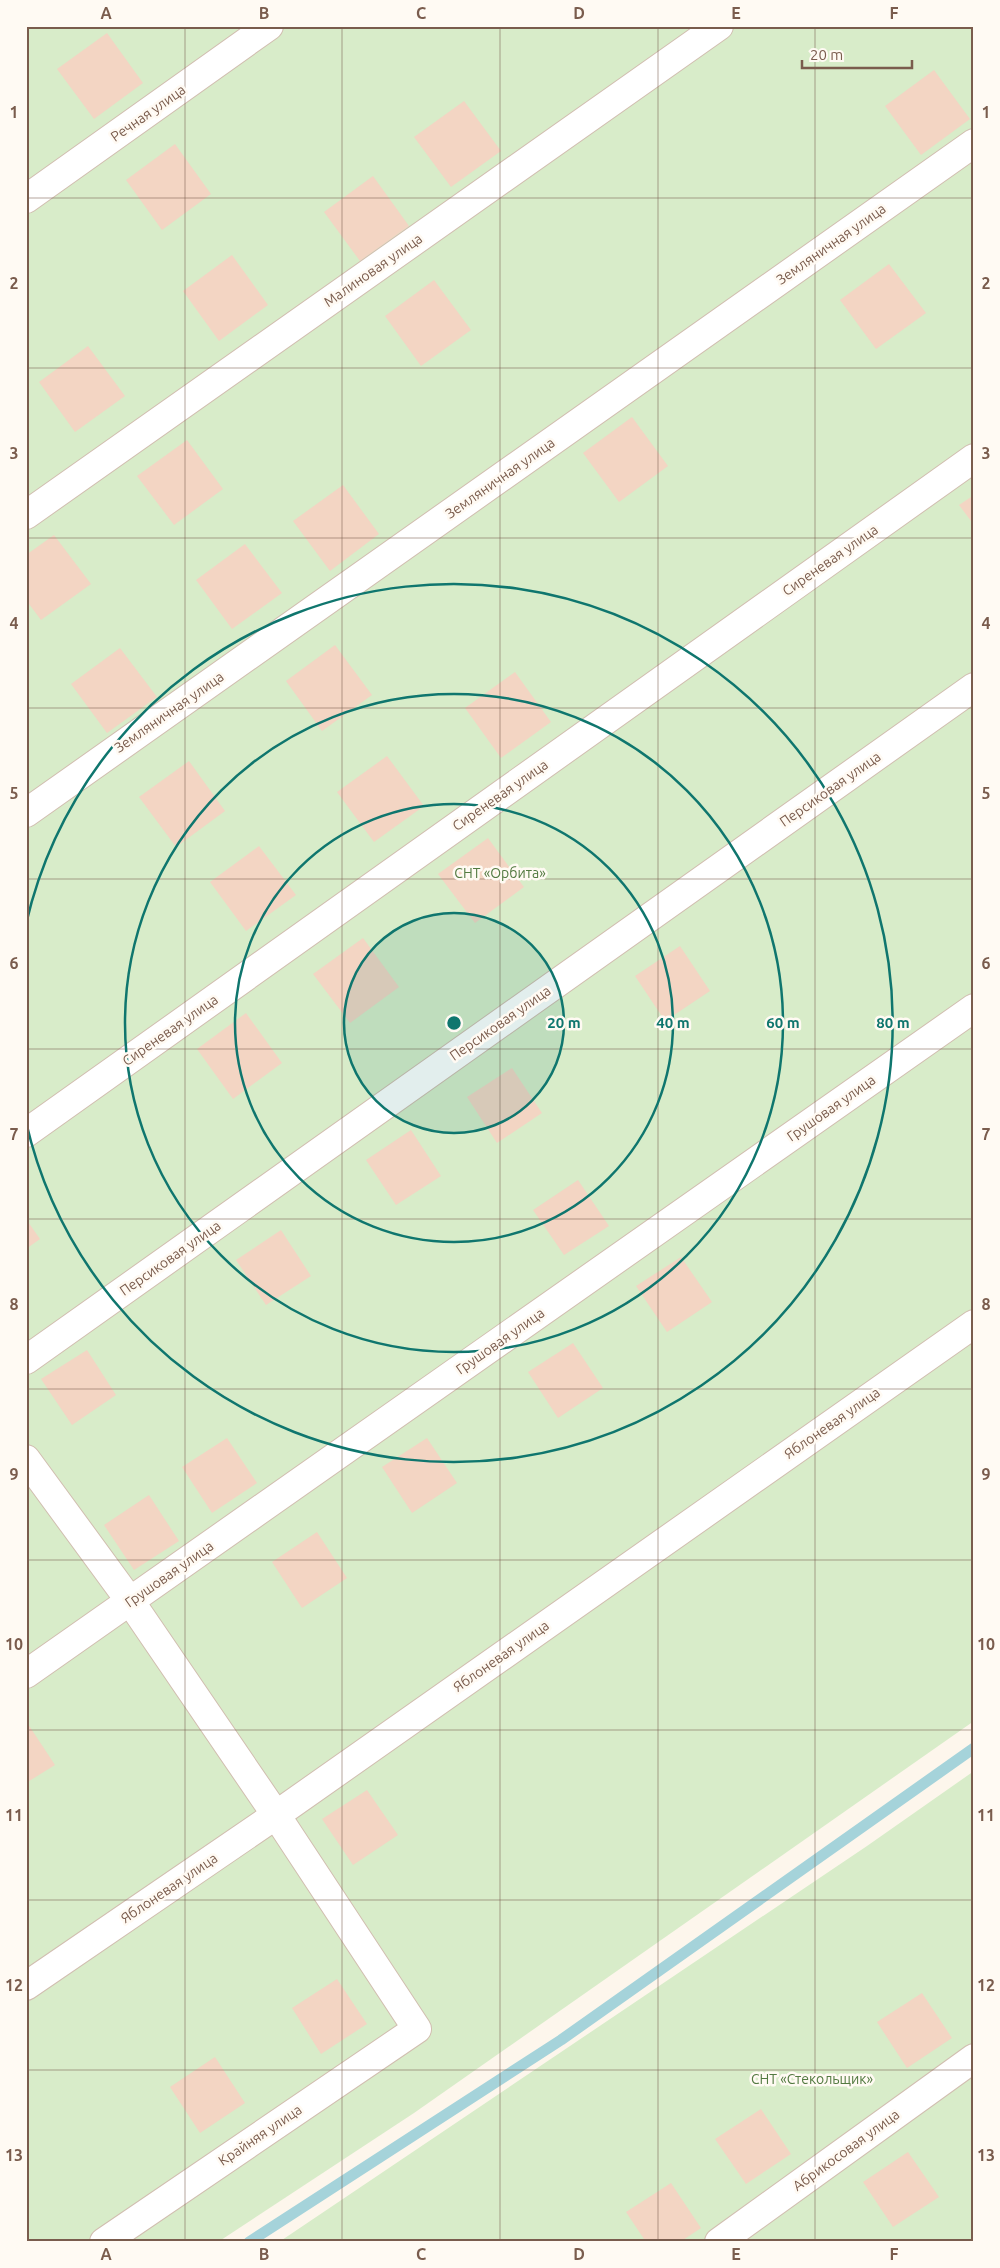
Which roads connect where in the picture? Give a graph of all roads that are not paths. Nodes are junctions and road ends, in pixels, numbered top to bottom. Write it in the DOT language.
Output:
graph roads {
  1 [pos="269,26"];
  2 [pos="719,26"];
  3 [pos="974,143"];
  4 [pos="26,199"];
  5 [pos="974,458"];
  6 [pos="26,515"];
  7 [pos="974,687"];
  8 [pos="26,813"];
  9 [pos="974,1008"];
  10 [pos="26,1132"];
  11 [pos="974,1324"];
  12 [pos="26,1360"];
  13 [pos="26,1459"];
  14 [pos="130,1601"];
  15 [pos="26,1674"];
  16 [pos="276,1814"];
  17 [pos="26,1986"];
  18 [pos="974,2058"];
  19 [pos="104,2242"];
  20 [pos="719,2242"];
  1 -- 4 [label="street, Речная улица"];
  2 -- 6 [label="street, Малиновая улица"];
  3 -- 8 [label="street, Земляничная улица"];
  5 -- 10 [label="street, Сиреневая улица"];
  7 -- 12 [label="street, Персиковая улица"];
  9 -- 14 [label="street, Грушовая улица"];
  11 -- 16 [label="street, Яблоневая улица"];
  13 -- 14 [label="street"];
  14 -- 15 [label="street, Грушовая улица"];
  14 -- 16 [label="street"];
  16 -- 17 [label="street, Яблоневая улица"];
  16 -- 19 [label="street, Крайняя улица"];
  18 -- 20 [label="street, Абрикосовая улица"];
}
